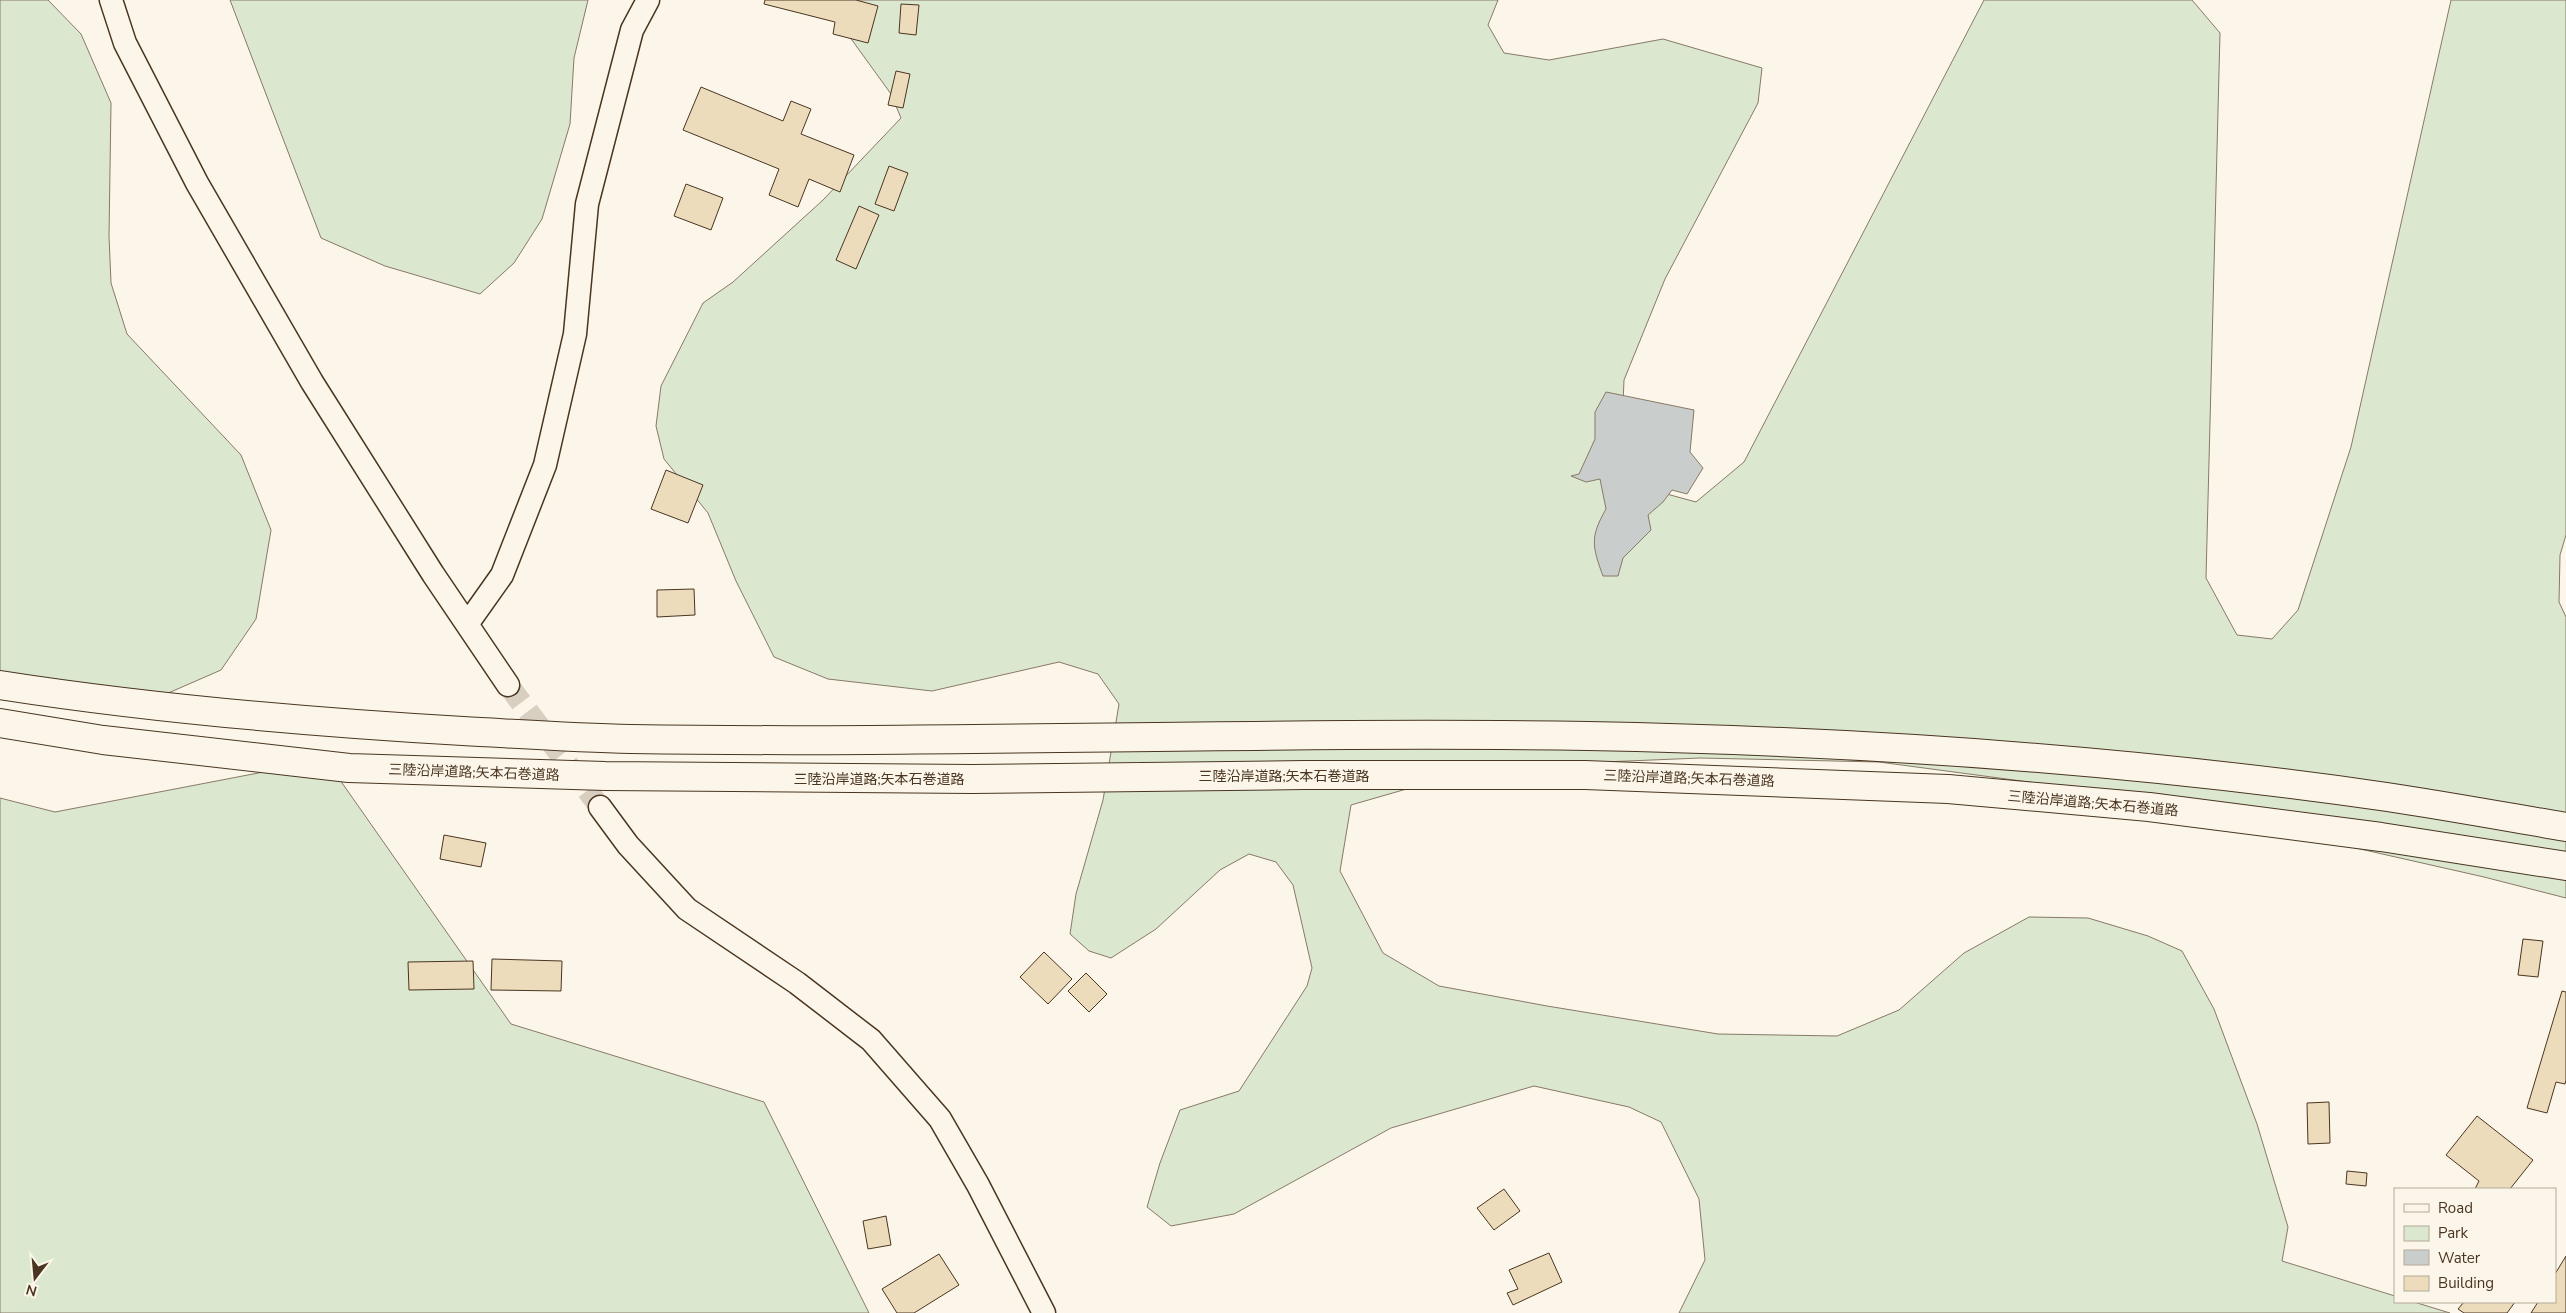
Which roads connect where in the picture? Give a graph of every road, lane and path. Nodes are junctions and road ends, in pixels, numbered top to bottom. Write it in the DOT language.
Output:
graph roads {
  1 [pos="111,0"];
  2 [pos="648,0"];
  3 [pos="468,623"];
  4 [pos="0,685"];
  5 [pos="508,685"];
  6 [pos="0,723"];
  7 [pos="600,807"];
  8 [pos="2566,827"];
  9 [pos="2566,866"];
  10 [pos="1044,1313"];
  1 -- 3 [label="street"];
  2 -- 3 [label="street"];
  3 -- 5 [label="street"];
  4 -- 8 [label="highway"];
  6 -- 9 [label="highway, 三陸沿岸道路;矢本石巻道路"];
  7 -- 10 [label="street"];
}
